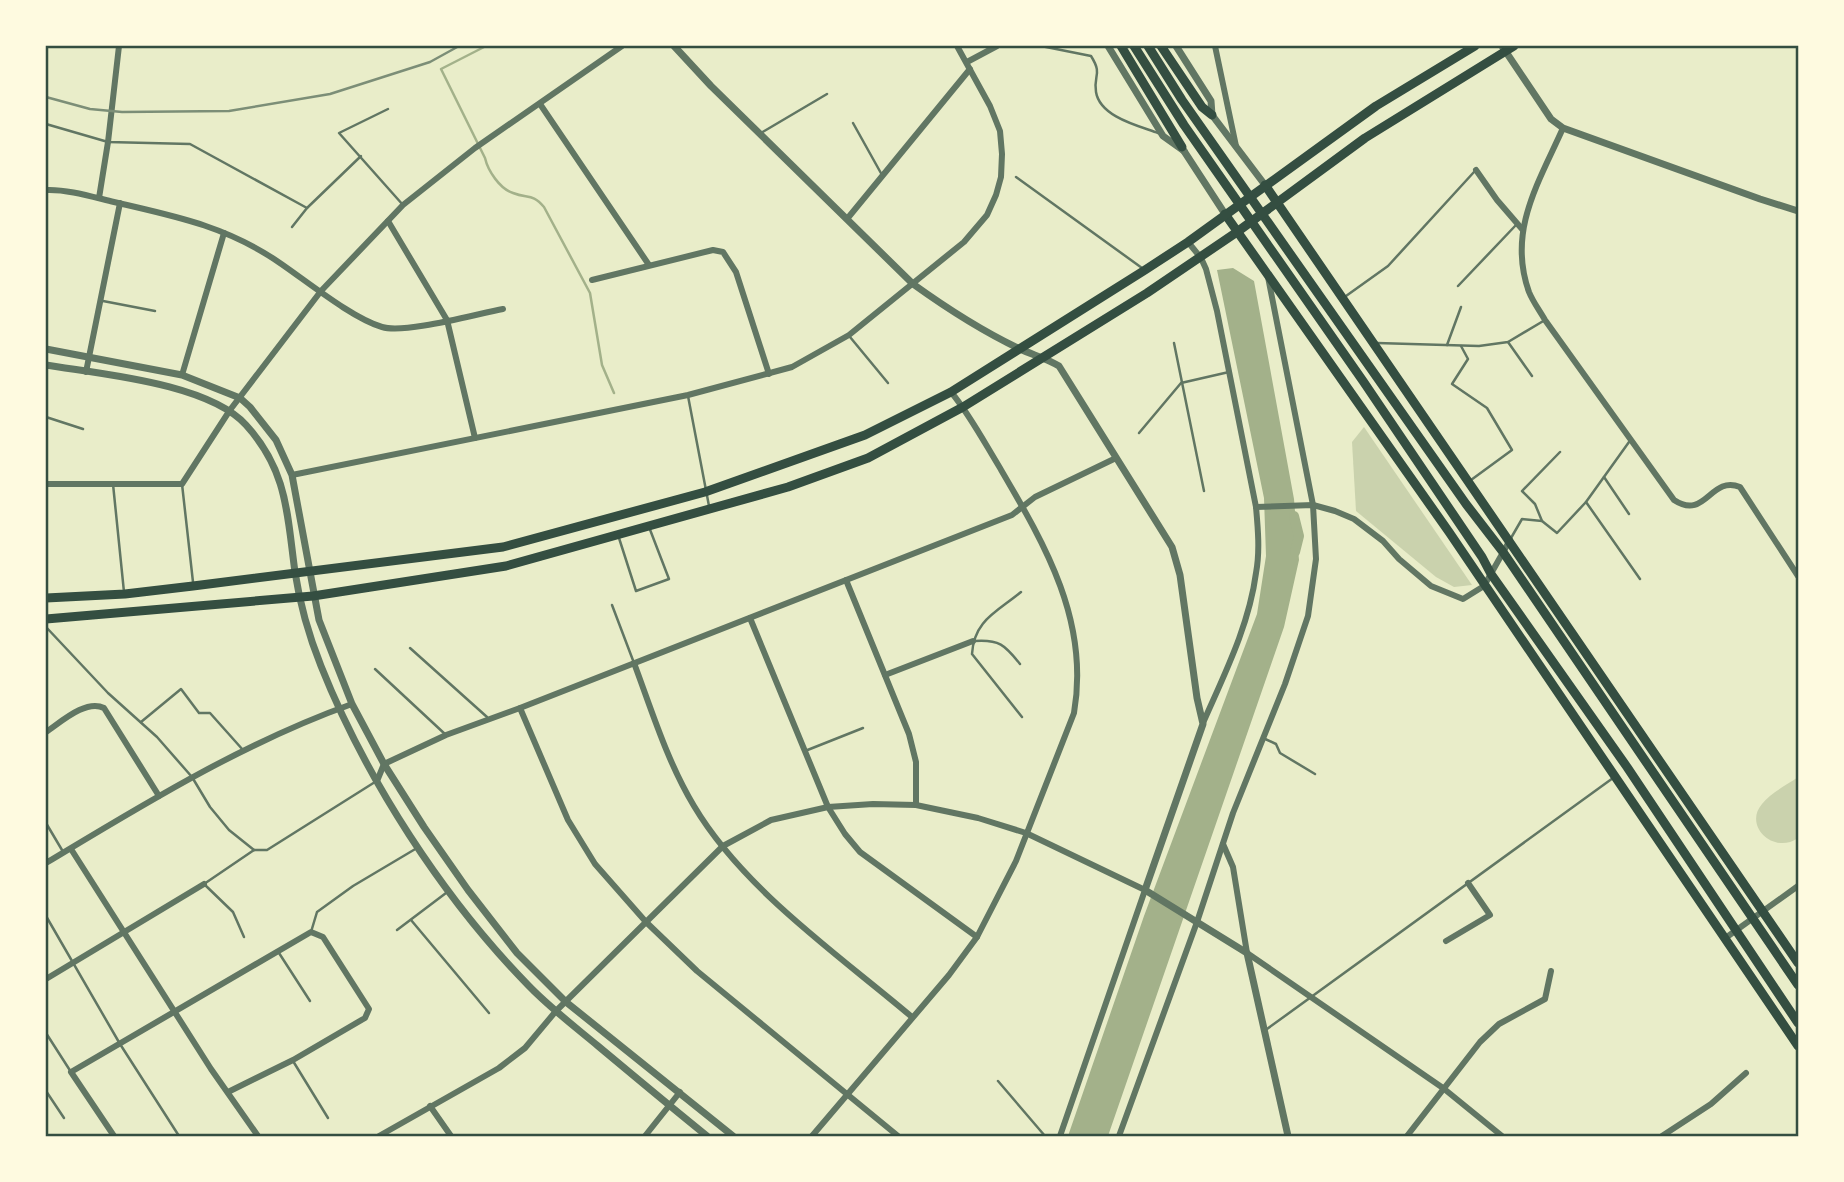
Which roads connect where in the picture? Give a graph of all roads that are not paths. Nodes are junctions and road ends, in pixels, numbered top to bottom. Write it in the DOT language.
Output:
graph roads {
  1 [pos="119,46"];
  2 [pos="622,46"];
  3 [pos="674,46"];
  4 [pos="957,46"];
  5 [pos="997,46"];
  6 [pos="1041,46"];
  7 [pos="1108,46"];
  8 [pos="1121,46"];
  9 [pos="1134,46"];
  10 [pos="1148,46"];
  11 [pos="1161,46"];
  12 [pos="1175,46"];
  13 [pos="1215,46"];
  14 [pos="1475,46"];
  15 [pos="1507,47"];
  16 [pos="969,65"];
  17 [pos="827,94"];
  18 [pos="540,104"];
  19 [pos="388,108"];
  20 [pos="1212,115"];
  21 [pos="853,123"];
  22 [pos="46,124"];
  23 [pos="1563,128"];
  24 [pos="761,133"];
  25 [pos="1162,134"];
  26 [pos="108,142"];
  27 [pos="1236,148"];
  28 [pos="1183,149"];
  29 [pos="361,156"];
  30 [pos="1476,170"];
  31 [pos="882,176"];
  32 [pos="1016,177"];
  33 [pos="1265,185"];
  34 [pos="46,190"];
  35 [pos="99,198"];
  36 [pos="120,203"];
  37 [pos="1275,203"];
  38 [pos="403,205"];
  39 [pos="307,208"];
  40 [pos="1798,211"];
  41 [pos="1224,214"];
  42 [pos="847,219"];
  43 [pos="388,221"];
  44 [pos="1520,226"];
  45 [pos="292,227"];
  46 [pos="1237,232"];
  47 [pos="224,233"];
  48 [pos="1188,242"];
  49 [pos="1201,258"];
  50 [pos="649,265"];
  51 [pos="1145,270"];
  52 [pos="1268,276"];
  53 [pos="592,280"];
  54 [pos="913,284"];
  55 [pos="1458,286"];
  56 [pos="321,291"];
  57 [pos="1342,299"];
  58 [pos="101,300"];
  59 [pos="1461,307"];
  60 [pos="503,309"];
  61 [pos="155,311"];
  62 [pos="447,320"];
  63 [pos="1545,320"];
  64 [pos="849,335"];
  65 [pos="1373,342"];
  66 [pos="1508,342"];
  67 [pos="1174,343"];
  68 [pos="1447,345"];
  69 [pos="1461,346"];
  70 [pos="46,349"];
  71 [pos="1020,349"];
  72 [pos="1044,357"];
  73 [pos="88,358"];
  74 [pos="46,365"];
  75 [pos="86,372"];
  76 [pos="1229,372"];
  77 [pos="769,374"];
  78 [pos="182,375"];
  79 [pos="1532,376"];
  80 [pos="888,383"];
  81 [pos="1181,383"];
  82 [pos="951,392"];
  83 [pos="688,395"];
  84 [pos="240,398"];
  85 [pos="964,407"];
  86 [pos="230,410"];
  87 [pos="46,416"];
  88 [pos="83,429"];
  89 [pos="1139,433"];
  90 [pos="475,438"];
  91 [pos="1631,439"];
  92 [pos="1560,452"];
  93 [pos="1116,458"];
  94 [pos="292,475"];
  95 [pos="1604,477"];
  96 [pos="1469,482"];
  97 [pos="46,484"];
  98 [pos="113,484"];
  99 [pos="183,484"];
  100 [pos="1204,491"];
  101 [pos="705,492"];
  102 [pos="1478,495"];
  103 [pos="1586,502"];
  104 [pos="1313,505"];
  105 [pos="1022,506"];
  106 [pos="1260,508"];
  107 [pos="710,510"];
  108 [pos="1629,514"];
  109 [pos="1542,521"];
  110 [pos="648,526"];
  111 [pos="1449,532"];
  112 [pos="618,535"];
  113 [pos="1510,540"];
  114 [pos="1503,552"];
  115 [pos="309,571"];
  116 [pos="295,573"];
  117 [pos="1490,573"];
  118 [pos="1798,576"];
  119 [pos="1640,579"];
  120 [pos="846,580"];
  121 [pos="193,586"];
  122 [pos="1483,586"];
  123 [pos="1021,592"];
  124 [pos="125,594"];
  125 [pos="313,596"];
  126 [pos="300,597"];
  127 [pos="46,598"];
  128 [pos="612,605"];
  129 [pos="46,618"];
  130 [pos="750,618"];
  131 [pos="46,627"];
  132 [pos="973,641"];
  133 [pos="411,648"];
  134 [pos="634,663"];
  135 [pos="1020,664"];
  136 [pos="375,669"];
  137 [pos="885,675"];
  138 [pos="352,704"];
  139 [pos="520,708"];
  140 [pos="340,709"];
  141 [pos="1022,717"];
  142 [pos="489,719"];
  143 [pos="141,722"];
  144 [pos="1203,724"];
  145 [pos="863,729"];
  146 [pos="46,732"];
  147 [pos="446,735"];
  148 [pos="1263,738"];
  149 [pos="243,750"];
  150 [pos="804,751"];
  151 [pos="384,764"];
  152 [pos="1315,774"];
  153 [pos="192,777"];
  154 [pos="1614,777"];
  155 [pos="377,781"];
  156 [pos="159,796"];
  157 [pos="916,805"];
  158 [pos="828,807"];
  159 [pos="46,823"];
  160 [pos="1026,833"];
  161 [pos="1223,844"];
  162 [pos="723,846"];
  163 [pos="419,847"];
  164 [pos="67,850"];
  165 [pos="254,850"];
  166 [pos="46,863"];
  167 [pos="1468,883"];
  168 [pos="204,884"];
  169 [pos="1798,886"];
  170 [pos="1144,890"];
  171 [pos="449,891"];
  172 [pos="1763,911"];
  173 [pos="46,916"];
  174 [pos="1752,918"];
  175 [pos="411,920"];
  176 [pos="646,922"];
  177 [pos="1197,922"];
  178 [pos="397,930"];
  179 [pos="123,932"];
  180 [pos="311,932"];
  181 [pos="1736,932"];
  182 [pos="244,937"];
  183 [pos="977,937"];
  184 [pos="1724,939"];
  185 [pos="1446,941"];
  186 [pos="277,950"];
  187 [pos="1247,953"];
  188 [pos="72,962"];
  189 [pos="1798,963"];
  190 [pos="1550,971"];
  191 [pos="46,979"];
  192 [pos="1798,985"];
  193 [pos="1311,997"];
  194 [pos="310,1001"];
  195 [pos="566,1002"];
  196 [pos="175,1011"];
  197 [pos="556,1011"];
  198 [pos="489,1013"];
  199 [pos="912,1017"];
  200 [pos="1798,1023"];
  201 [pos="1264,1031"];
  202 [pos="46,1033"];
  203 [pos="120,1044"];
  204 [pos="1798,1046"];
  205 [pos="293,1060"];
  206 [pos="71,1072"];
  207 [pos="1746,1073"];
  208 [pos="998,1081"];
  209 [pos="1443,1088"];
  210 [pos="46,1091"];
  211 [pos="680,1092"];
  212 [pos="228,1093"];
  213 [pos="848,1094"];
  214 [pos="430,1106"];
  215 [pos="670,1106"];
  216 [pos="64,1118"];
  217 [pos="328,1118"];
  218 [pos="114,1136"];
  219 [pos="179,1136"];
  220 [pos="258,1136"];
  221 [pos="379,1136"];
  222 [pos="451,1136"];
  223 [pos="645,1136"];
  224 [pos="707,1136"];
  225 [pos="733,1136"];
  226 [pos="813,1136"];
  227 [pos="898,1136"];
  228 [pos="1045,1136"];
  229 [pos="1060,1136"];
  230 [pos="1119,1136"];
  231 [pos="1288,1136"];
  232 [pos="1407,1136"];
  233 [pos="1502,1136"];
  234 [pos="1662,1136"];
  1 -- 26 [label="street"];
  2 -- 18 [label="street"];
  3 -- 24 [label="street"];
  4 -- 16 [label="street"];
  5 -- 16 [label="street"];
  6 -- 25 [label="lane"];
  7 -- 25 [label="street"];
  8 -- 28 [label="main road"];
  9 -- 117 [label="main road"];
  10 -- 114 [label="main road"];
  11 -- 20 [label="main road"];
  12 -- 20 [label="street"];
  13 -- 27 [label="street"];
  14 -- 33 [label="main road"];
  15 -- 23 [label="street"];
  15 -- 37 [label="main road"];
  16 -- 31 [label="street"];
  16 -- 54 [label="street"];
  17 -- 24 [label="lane"];
  18 -- 38 [label="street"];
  18 -- 50 [label="street"];
  19 -- 29 [label="lane"];
  20 -- 27 [label="street"];
  21 -- 31 [label="lane"];
  22 -- 26 [label="lane"];
  23 -- 40 [label="street"];
  23 -- 44 [label="street"];
  24 -- 42 [label="street"];
  25 -- 28 [label="street"];
  26 -- 35 [label="street"];
  26 -- 39 [label="lane"];
  27 -- 33 [label="street"];
  28 -- 41 [label="street"];
  29 -- 38 [label="lane"];
  29 -- 39 [label="lane"];
  30 -- 44 [label="street"];
  30 -- 57 [label="lane"];
  31 -- 42 [label="street"];
  32 -- 51 [label="lane"];
  33 -- 37 [label="main road"];
  33 -- 41 [label="main road"];
  34 -- 35 [label="street"];
  35 -- 36 [label="street"];
  36 -- 47 [label="street"];
  36 -- 58 [label="street"];
  37 -- 46 [label="main road"];
  37 -- 57 [label="main road"];
  38 -- 43 [label="street"];
  39 -- 45 [label="lane"];
  41 -- 46 [label="main road"];
  41 -- 48 [label="main road"];
  42 -- 54 [label="street"];
  43 -- 56 [label="street"];
  43 -- 62 [label="street"];
  44 -- 55 [label="lane"];
  44 -- 63 [label="street"];
  46 -- 49 [label="main road"];
  46 -- 52 [label="main road"];
  47 -- 56 [label="street"];
  47 -- 78 [label="street"];
  48 -- 49 [label="street"];
  48 -- 51 [label="main road"];
  49 -- 72 [label="main road"];
  49 -- 76 [label="street"];
  50 -- 53 [label="street"];
  50 -- 77 [label="street"];
  51 -- 71 [label="main road"];
  52 -- 104 [label="street"];
  52 -- 111 [label="main road"];
  54 -- 64 [label="street"];
  54 -- 71 [label="street"];
  56 -- 62 [label="street"];
  56 -- 84 [label="street"];
  57 -- 65 [label="main road"];
  58 -- 61 [label="lane"];
  58 -- 73 [label="street"];
  59 -- 68 [label="lane"];
  60 -- 62 [label="street"];
  62 -- 90 [label="street"];
  63 -- 66 [label="lane"];
  63 -- 91 [label="street"];
  64 -- 77 [label="street"];
  64 -- 80 [label="lane"];
  65 -- 68 [label="lane"];
  65 -- 96 [label="main road"];
  66 -- 69 [label="lane"];
  66 -- 79 [label="lane"];
  67 -- 81 [label="lane"];
  68 -- 69 [label="lane"];
  69 -- 96 [label="lane"];
  70 -- 73 [label="street"];
  71 -- 72 [label="street"];
  71 -- 82 [label="main road"];
  72 -- 85 [label="main road"];
  72 -- 93 [label="street"];
  73 -- 75 [label="street"];
  73 -- 78 [label="street"];
  74 -- 75 [label="street"];
  75 -- 86 [label="street"];
  76 -- 81 [label="lane"];
  76 -- 106 [label="street"];
  77 -- 83 [label="street"];
  78 -- 84 [label="street"];
  81 -- 89 [label="lane"];
  81 -- 100 [label="lane"];
  82 -- 85 [label="street"];
  82 -- 101 [label="main road"];
  83 -- 90 [label="street"];
  83 -- 101 [label="lane"];
  84 -- 86 [label="street"];
  84 -- 94 [label="street"];
  85 -- 105 [label="street"];
  85 -- 107 [label="main road"];
  86 -- 99 [label="street"];
  86 -- 116 [label="street"];
  87 -- 88 [label="lane"];
  90 -- 94 [label="street"];
  91 -- 95 [label="lane"];
  91 -- 118 [label="street"];
  92 -- 109 [label="lane"];
  93 -- 105 [label="street"];
  93 -- 144 [label="street"];
  94 -- 115 [label="street"];
  95 -- 103 [label="lane"];
  95 -- 108 [label="lane"];
  96 -- 102 [label="main road"];
  97 -- 98 [label="street"];
  98 -- 99 [label="street"];
  98 -- 124 [label="lane"];
  99 -- 121 [label="lane"];
  101 -- 107 [label="lane"];
  101 -- 115 [label="main road"];
  102 -- 113 [label="main road"];
  102 -- 114 [label="main road"];
  103 -- 109 [label="lane"];
  103 -- 119 [label="lane"];
  104 -- 106 [label="street"];
  104 -- 122 [label="street"];
  104 -- 148 [label="street"];
  105 -- 120 [label="street"];
  105 -- 160 [label="street"];
  106 -- 144 [label="street"];
  107 -- 110 [label="main road"];
  109 -- 113 [label="lane"];
  110 -- 112 [label="main road"];
  110 -- 112 [label="lane"];
  111 -- 117 [label="main road"];
  111 -- 122 [label="main road"];
  112 -- 125 [label="main road"];
  113 -- 114 [label="street"];
  113 -- 172 [label="main road"];
  114 -- 117 [label="street"];
  114 -- 174 [label="main road"];
  115 -- 116 [label="main road"];
  115 -- 125 [label="street"];
  116 -- 121 [label="main road"];
  116 -- 126 [label="street"];
  117 -- 122 [label="street"];
  117 -- 181 [label="main road"];
  120 -- 130 [label="street"];
  120 -- 137 [label="street"];
  121 -- 124 [label="main road"];
  122 -- 154 [label="main road"];
  123 -- 132 [label="lane"];
  124 -- 127 [label="main road"];
  125 -- 126 [label="main road"];
  125 -- 138 [label="street"];
  126 -- 129 [label="main road"];
  126 -- 140 [label="street"];
  128 -- 134 [label="lane"];
  130 -- 134 [label="street"];
  130 -- 150 [label="street"];
  131 -- 143 [label="lane"];
  132 -- 135 [label="lane"];
  132 -- 137 [label="street"];
  132 -- 141 [label="lane"];
  133 -- 142 [label="lane"];
  134 -- 139 [label="street"];
  134 -- 162 [label="street"];
  136 -- 147 [label="lane"];
  137 -- 157 [label="street"];
  138 -- 140 [label="street"];
  138 -- 151 [label="street"];
  139 -- 142 [label="street"];
  139 -- 176 [label="street"];
  140 -- 149 [label="street"];
  140 -- 155 [label="street"];
  142 -- 147 [label="street"];
  143 -- 149 [label="lane"];
  143 -- 153 [label="lane"];
  144 -- 170 [label="street"];
  145 -- 150 [label="lane"];
  146 -- 156 [label="street"];
  147 -- 151 [label="street"];
  148 -- 152 [label="lane"];
  148 -- 161 [label="street"];
  149 -- 153 [label="street"];
  150 -- 158 [label="street"];
  151 -- 155 [label="street"];
  151 -- 195 [label="street"];
  153 -- 156 [label="street"];
  153 -- 165 [label="lane"];
  154 -- 167 [label="lane"];
  154 -- 184 [label="main road"];
  155 -- 163 [label="street"];
  155 -- 165 [label="lane"];
  156 -- 164 [label="street"];
  157 -- 158 [label="street"];
  157 -- 160 [label="street"];
  158 -- 162 [label="street"];
  158 -- 183 [label="street"];
  159 -- 164 [label="lane"];
  160 -- 170 [label="street"];
  160 -- 183 [label="street"];
  161 -- 177 [label="street"];
  161 -- 187 [label="street"];
  162 -- 176 [label="street"];
  162 -- 199 [label="street"];
  163 -- 171 [label="street"];
  163 -- 180 [label="lane"];
  164 -- 166 [label="street"];
  164 -- 179 [label="street"];
  165 -- 168 [label="lane"];
  167 -- 185 [label="street"];
  167 -- 193 [label="lane"];
  168 -- 179 [label="street"];
  168 -- 182 [label="lane"];
  169 -- 172 [label="street"];
  170 -- 177 [label="street"];
  170 -- 229 [label="street"];
  171 -- 175 [label="lane"];
  171 -- 197 [label="street"];
  172 -- 174 [label="street"];
  172 -- 189 [label="main road"];
  173 -- 188 [label="lane"];
  174 -- 181 [label="street"];
  174 -- 192 [label="main road"];
  175 -- 178 [label="lane"];
  175 -- 198 [label="lane"];
  176 -- 195 [label="street"];
  176 -- 213 [label="street"];
  177 -- 187 [label="street"];
  177 -- 230 [label="street"];
  179 -- 188 [label="street"];
  179 -- 196 [label="street"];
  180 -- 186 [label="street"];
  180 -- 205 [label="street"];
  181 -- 184 [label="street"];
  181 -- 200 [label="main road"];
  183 -- 199 [label="street"];
  184 -- 204 [label="main road"];
  186 -- 194 [label="lane"];
  186 -- 196 [label="street"];
  187 -- 193 [label="street"];
  187 -- 201 [label="street"];
  188 -- 191 [label="street"];
  188 -- 203 [label="lane"];
  190 -- 209 [label="street"];
  193 -- 201 [label="lane"];
  193 -- 209 [label="street"];
  195 -- 197 [label="street"];
  195 -- 211 [label="street"];
  196 -- 203 [label="street"];
  196 -- 212 [label="street"];
  197 -- 214 [label="street"];
  197 -- 215 [label="street"];
  199 -- 213 [label="street"];
  201 -- 231 [label="street"];
  202 -- 206 [label="lane"];
  203 -- 206 [label="street"];
  203 -- 219 [label="lane"];
  205 -- 212 [label="street"];
  205 -- 217 [label="lane"];
  206 -- 218 [label="street"];
  207 -- 234 [label="street"];
  208 -- 228 [label="lane"];
  209 -- 232 [label="street"];
  209 -- 233 [label="street"];
  210 -- 216 [label="lane"];
  211 -- 215 [label="street"];
  211 -- 225 [label="street"];
  212 -- 220 [label="street"];
  213 -- 226 [label="street"];
  213 -- 227 [label="street"];
  214 -- 221 [label="street"];
  214 -- 222 [label="street"];
  215 -- 223 [label="street"];
  215 -- 224 [label="street"];
}
